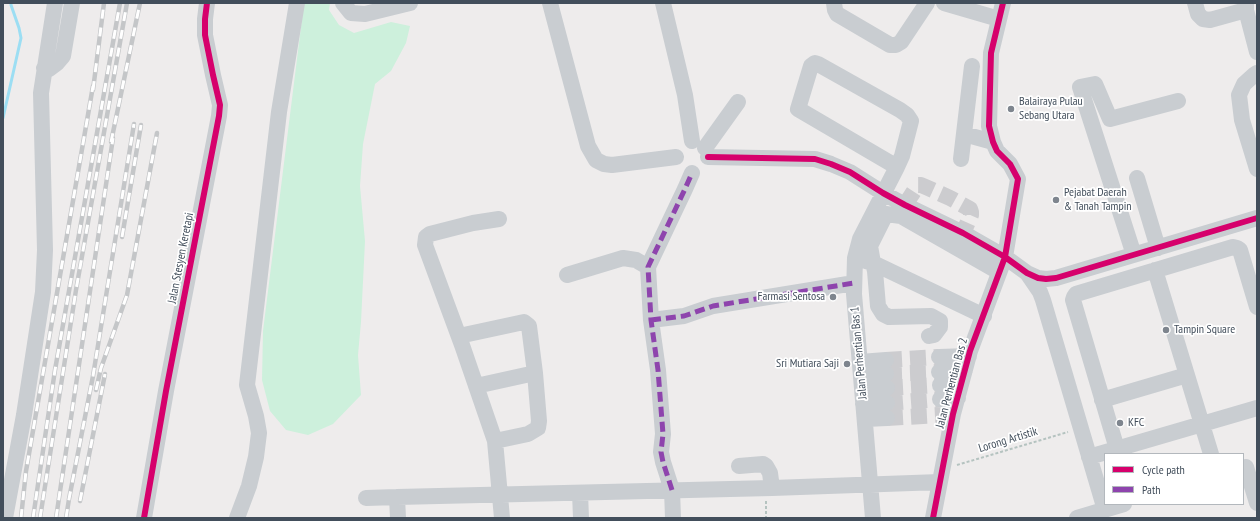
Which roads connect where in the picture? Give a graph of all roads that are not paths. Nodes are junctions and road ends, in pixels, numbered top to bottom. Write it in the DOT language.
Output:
graph roads {
  1 [pos="55,3"];
  2 [pos="72,3"];
  3 [pos="207,3"];
  4 [pos="297,3"];
  5 [pos="343,3"];
  6 [pos="410,3"];
  7 [pos="550,3"];
  8 [pos="663,3"];
  9 [pos="834,3"];
  10 [pos="926,3"];
  11 [pos="944,3"];
  12 [pos="1004,3"];
  13 [pos="1194,3"];
  14 [pos="1246,7"];
  15 [pos="1227,9"];
  16 [pos="999,19"];
  17 [pos="1256,42"];
  18 [pos="972,66"];
  19 [pos="44,68"];
  20 [pos="1257,73"];
  21 [pos="1178,101"];
  22 [pos="738,102"];
  23 [pos="964,134"];
  24 [pos="993,142"];
  25 [pos="702,148"];
  26 [pos="676,157"];
  27 [pos="961,159"];
  28 [pos="897,166"];
  29 [pos="1257,169"];
  30 [pos="692,173"];
  31 [pos="1137,178"];
  32 [pos="883,193"];
  33 [pos="1257,218"];
  34 [pos="499,219"];
  35 [pos="1158,248"];
  36 [pos="1134,255"];
  37 [pos="1004,257"];
  38 [pos="856,258"];
  39 [pos="873,263"];
  40 [pos="648,267"];
  41 [pos="1155,270"];
  42 [pos="999,272"];
  43 [pos="1027,273"];
  44 [pos="567,275"];
  45 [pos="1056,278"];
  46 [pos="854,283"];
  47 [pos="1257,307"];
  48 [pos="984,316"];
  49 [pos="1048,318"];
  50 [pos="651,320"];
  51 [pos="459,336"];
  52 [pos="929,336"];
  53 [pos="535,373"];
  54 [pos="1187,375"];
  55 [pos="963,377"];
  56 [pos="476,386"];
  57 [pos="887,389"];
  58 [pos="862,390"];
  59 [pos="942,390"];
  60 [pos="1102,400"];
  61 [pos="1257,408"];
  62 [pos="1202,424"];
  63 [pos="495,441"];
  64 [pos="1117,449"];
  65 [pos="1211,453"];
  66 [pos="1089,457"];
  67 [pos="739,466"];
  68 [pos="1249,467"];
  69 [pos="941,476"];
  70 [pos="870,484"];
  71 [pos="769,488"];
  72 [pos="672,490"];
  73 [pos="580,493"];
  74 [pos="500,495"];
  75 [pos="397,497"];
  76 [pos="366,498"];
  77 [pos="1257,502"];
  78 [pos="1121,505"];
  79 [pos="1105,510"];
  80 [pos="1082,517"];
  81 [pos="5,518"];
  82 [pos="144,518"];
  83 [pos="237,518"];
  84 [pos="398,518"];
  85 [pos="502,518"];
  86 [pos="581,518"];
  87 [pos="674,518"];
  88 [pos="873,518"];
  89 [pos="933,518"];
  1 -- 19 [label="street"];
  2 -- 19 [label="street"];
  3 -- 82 [label="street, Jalan Stesyen Keretapi"];
  4 -- 83 [label="street"];
  5 -- 6 [label="street"];
  7 -- 26 [label="street"];
  8 -- 25 [label="street"];
  9 -- 10 [label="street"];
  11 -- 16 [label="street"];
  12 -- 16 [label="street"];
  13 -- 15 [label="street"];
  14 -- 15 [label="street"];
  14 -- 17 [label="street"];
  16 -- 24 [label="street"];
  18 -- 23 [label="street"];
  19 -- 81 [label="street"];
  20 -- 29 [label="street"];
  21 -- 36 [label="street"];
  22 -- 25 [label="street"];
  23 -- 24 [label="street"];
  23 -- 27 [label="street"];
  24 -- 37 [label="street, Jalan Perhentian Bas 2"];
  25 -- 26 [label="street"];
  25 -- 30 [label="street"];
  25 -- 32 [label="street"];
  26 -- 30 [label="street"];
  28 -- 28 [label="street, Jalan Perhentian Bas 1"];
  28 -- 32 [label="street, Jalan Perhentian Bas 1"];
  30 -- 40 [label="street"];
  31 -- 35 [label="street"];
  32 -- 37 [label="street"];
  32 -- 38 [label="street, Jalan Perhentian Bas 1"];
  33 -- 35 [label="street"];
  34 -- 51 [label="street"];
  35 -- 36 [label="street"];
  36 -- 45 [label="street"];
  37 -- 42 [label="street, Jalan Perhentian Bas 2"];
  37 -- 43 [label="street"];
  38 -- 39 [label="street"];
  38 -- 46 [label="street, Jalan Perhentian Bas 1"];
  39 -- 42 [label="street"];
  39 -- 48 [label="street"];
  39 -- 52 [label="street"];
  40 -- 44 [label="street"];
  40 -- 50 [label="street"];
  41 -- 47 [label="street"];
  41 -- 54 [label="street"];
  41 -- 60 [label="street"];
  42 -- 48 [label="street, Jalan Perhentian Bas 2"];
  43 -- 45 [label="street"];
  43 -- 49 [label="street"];
  45 -- 49 [label="street"];
  46 -- 50 [label="street"];
  46 -- 58 [label="street, Jalan Perhentian Bas 1"];
  48 -- 55 [label="street, Jalan Perhentian Bas 2"];
  49 -- 66 [label="street"];
  50 -- 72 [label="street"];
  51 -- 53 [label="street"];
  51 -- 56 [label="street"];
  53 -- 56 [label="street"];
  53 -- 63 [label="street"];
  54 -- 60 [label="street"];
  54 -- 62 [label="street"];
  55 -- 59 [label="street"];
  55 -- 59 [label="street"];
  55 -- 59 [label="street, Jalan Perhentian Bas 2"];
  56 -- 63 [label="street"];
  57 -- 58 [label="street"];
  57 -- 58 [label="street"];
  57 -- 58 [label="street"];
  58 -- 70 [label="street, Jalan Perhentian Bas 1"];
  59 -- 69 [label="street, Jalan Perhentian Bas 2"];
  60 -- 64 [label="street"];
  61 -- 62 [label="street"];
  62 -- 64 [label="street"];
  62 -- 65 [label="street"];
  63 -- 74 [label="street"];
  64 -- 66 [label="street"];
  66 -- 79 [label="street"];
  67 -- 71 [label="street"];
  68 -- 77 [label="street"];
  69 -- 70 [label="street"];
  69 -- 89 [label="street, Jalan Perhentian Bas 2"];
  70 -- 71 [label="street"];
  70 -- 88 [label="street, Jalan Perhentian Bas 1"];
  71 -- 72 [label="street"];
  72 -- 73 [label="street"];
  72 -- 87 [label="street"];
  73 -- 74 [label="street"];
  73 -- 86 [label="street"];
  74 -- 75 [label="street"];
  74 -- 85 [label="street"];
  75 -- 76 [label="street"];
  75 -- 84 [label="street"];
  78 -- 79 [label="street"];
  79 -- 80 [label="street"];
}
